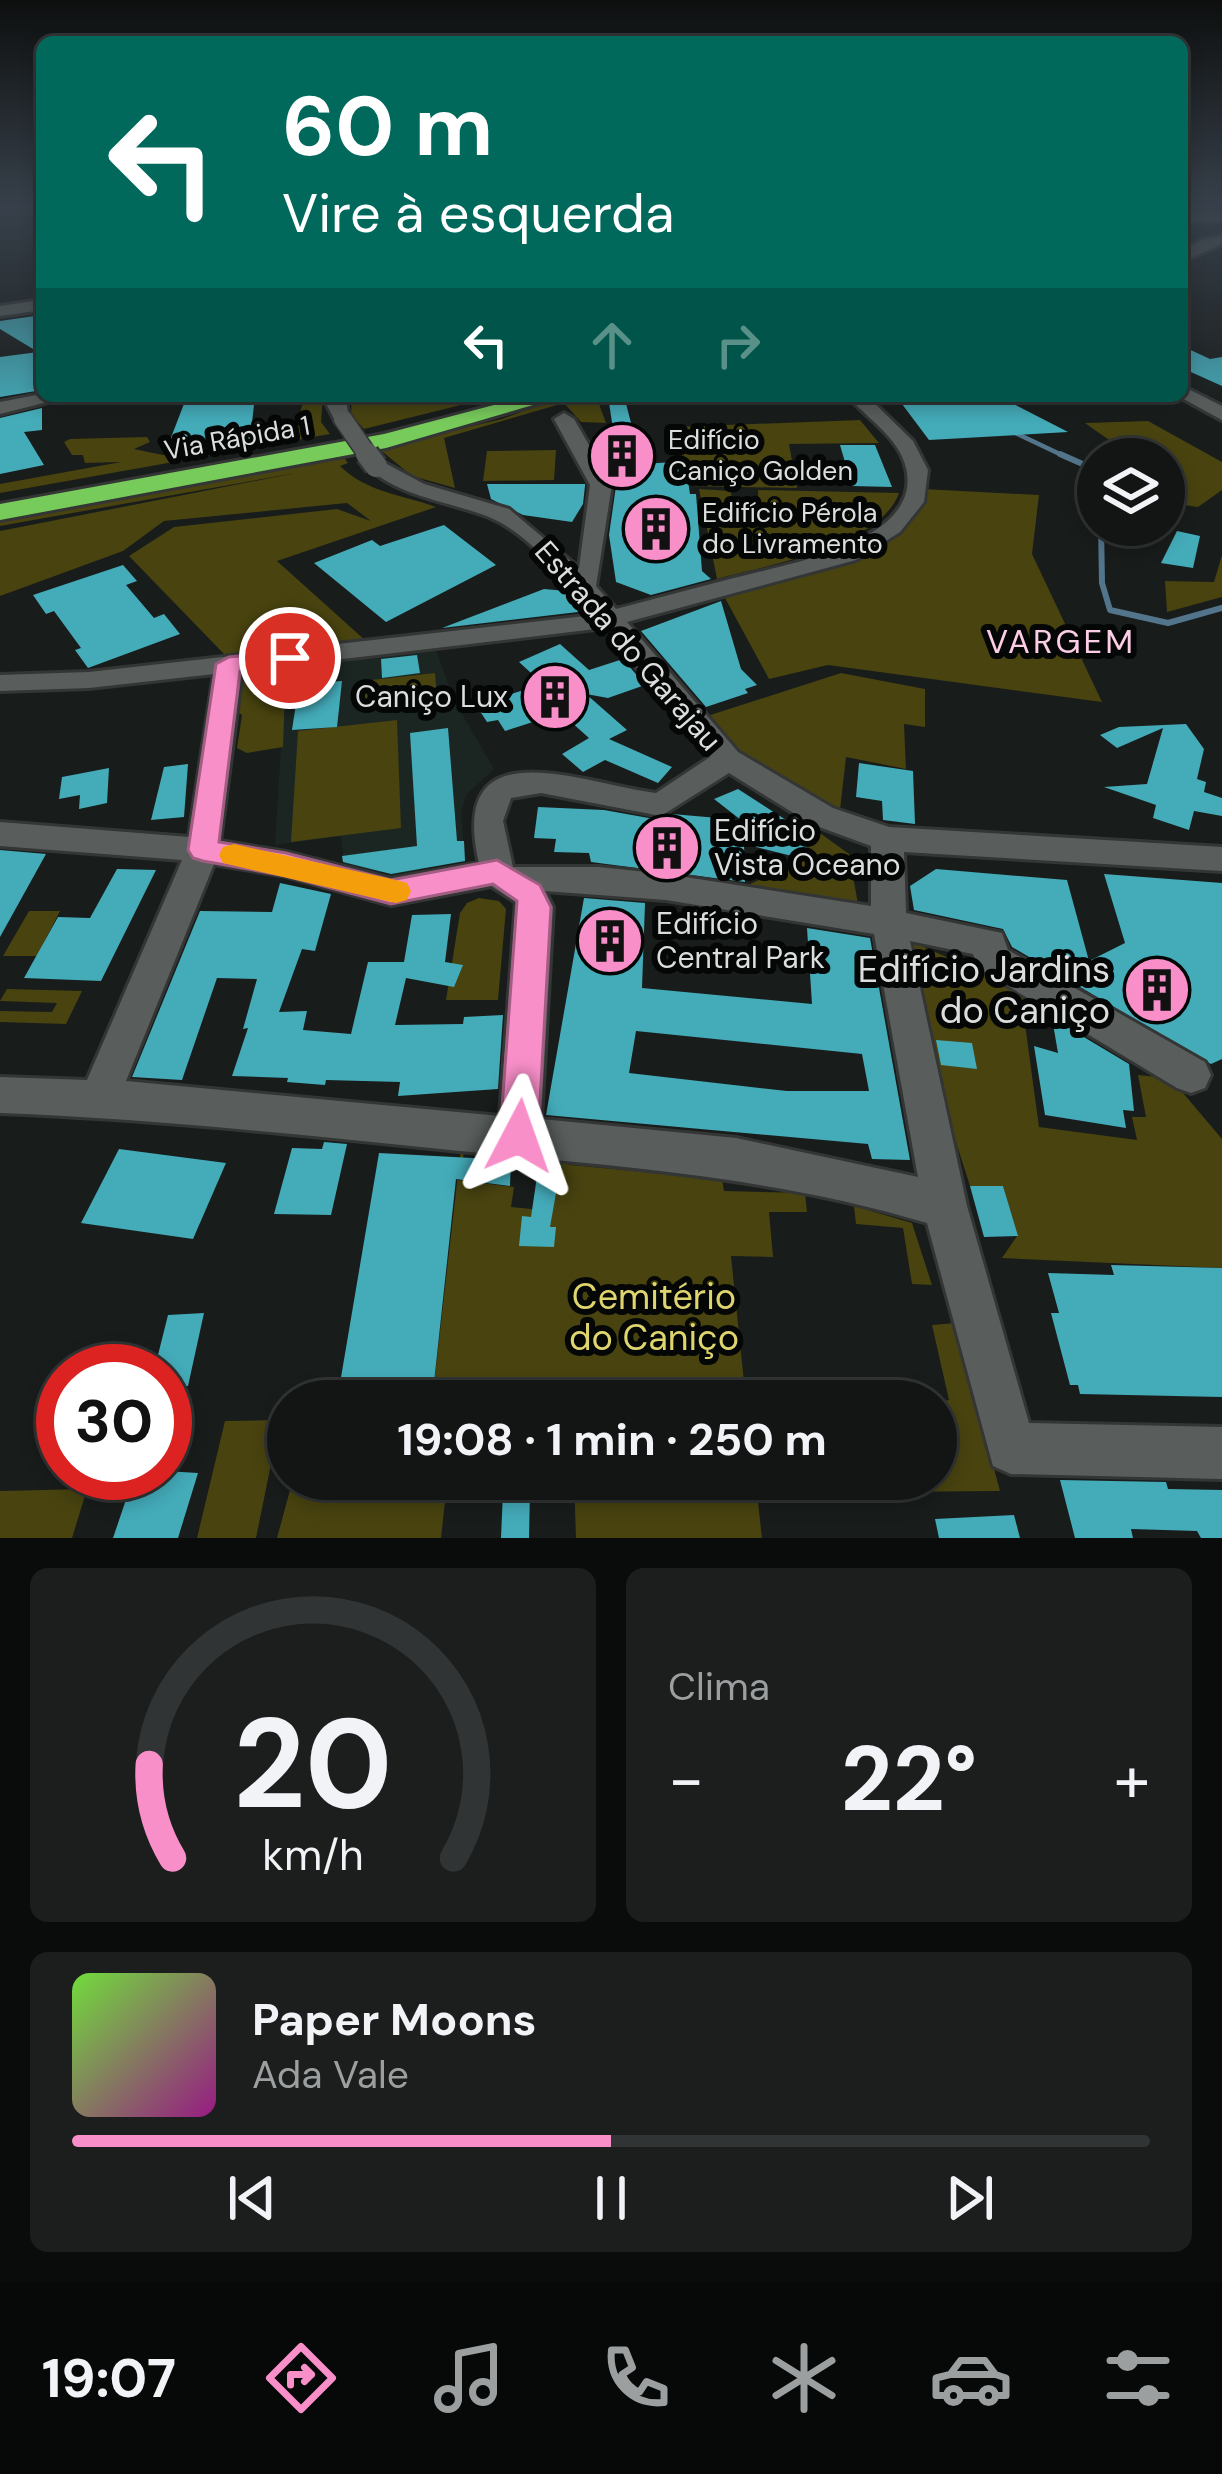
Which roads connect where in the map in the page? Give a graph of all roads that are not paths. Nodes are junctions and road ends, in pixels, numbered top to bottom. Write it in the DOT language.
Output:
graph roads {
  1 [pos="36,305"];
  2 [pos="0,311"];
  3 [pos="1188,394"];
  4 [pos="36,401"];
  5 [pos="338,402"];
  6 [pos="501,402"];
  7 [pos="863,402"];
  8 [pos="0,408"];
  9 [pos="558,408"];
  10 [pos="1222,413"];
  11 [pos="0,502"];
  12 [pos="0,512"];
  13 [pos="584,587"];
  14 [pos="608,620"];
  15 [pos="229,664"];
  16 [pos="0,683"];
  17 [pos="728,759"];
  18 [pos="0,834"];
  19 [pos="886,839"];
  20 [pos="203,850"];
  21 [pos="1222,859"];
  22 [pos="505,878"];
  23 [pos="889,922"];
  24 [pos="1191,1075"];
  25 [pos="0,1096"];
  26 [pos="98,1100"];
  27 [pos="519,1136"];
  28 [pos="945,1206"];
  29 [pos="1222,1453"];
  1 -- 2 [label="street"];
  3 -- 10 [label="street"];
  4 -- 8 [label="street"];
  5 -- 13 [label="street, Estrada do Garajau, bridge"];
  6 -- 11 [label="highway, Via Rápida 1"];
  7 -- 14 [label="street"];
  9 -- 12 [label="highway, Via Rápida 1"];
  9 -- 13 [label="street"];
  13 -- 14 [label="street, Estrada do Garajau"];
  14 -- 15 [label="street"];
  14 -- 17 [label="street, Estrada do Garajau"];
  15 -- 16 [label="street"];
  15 -- 20 [label="street"];
  17 -- 19 [label="street, Estrada do Garajau"];
  17 -- 22 [label="street"];
  18 -- 20 [label="street"];
  19 -- 21 [label="street, Estrada do Garajau"];
  19 -- 23 [label="street"];
  20 -- 22 [label="street"];
  20 -- 26 [label="street"];
  22 -- 23 [label="street"];
  22 -- 27 [label="street"];
  23 -- 24 [label="street"];
  23 -- 28 [label="street"];
  25 -- 26 [label="street"];
  26 -- 27 [label="street"];
  27 -- 28 [label="street"];
  28 -- 29 [label="street"];
}
